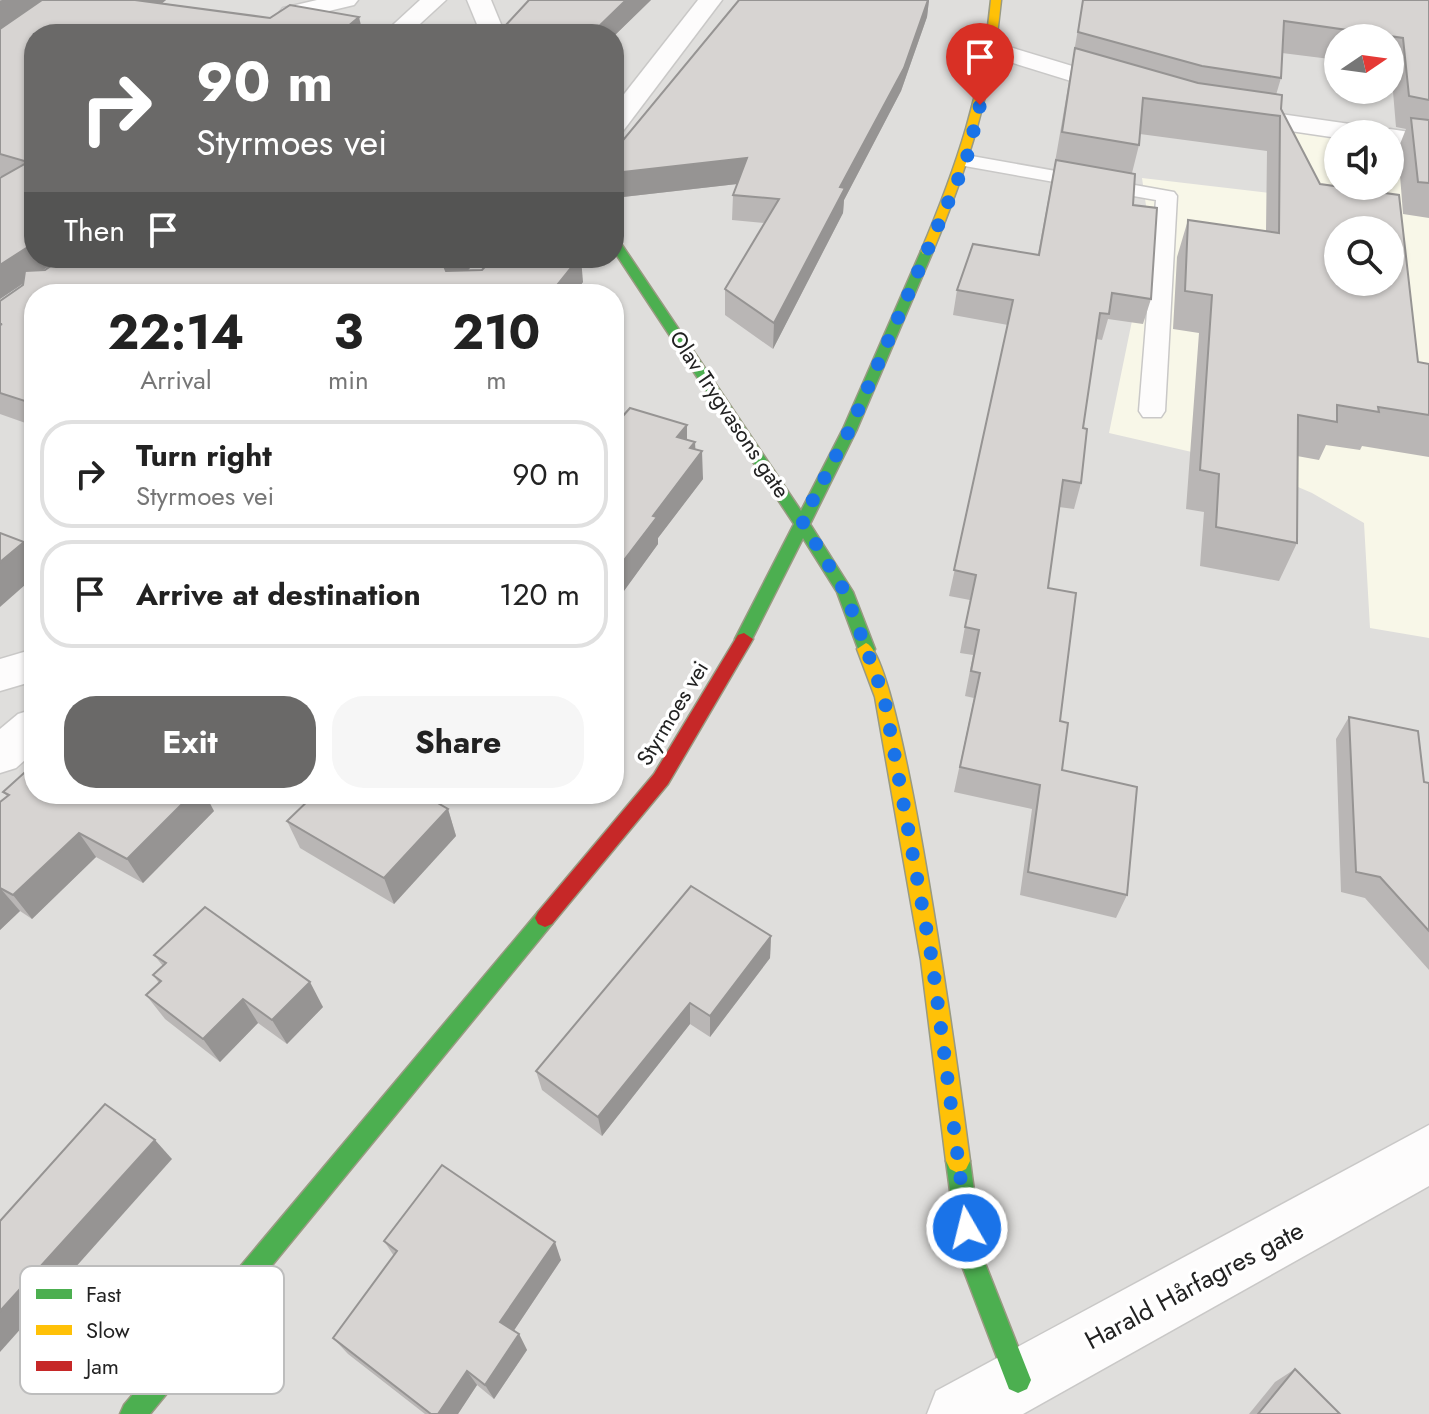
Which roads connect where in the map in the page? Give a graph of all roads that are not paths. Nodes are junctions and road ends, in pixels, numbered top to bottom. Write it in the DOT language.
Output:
graph roads {
  1 [pos="346,0"];
  2 [pos="434,0"];
  3 [pos="479,0"];
  4 [pos="710,0"];
  5 [pos="996,0"];
  6 [pos="291,13"];
  7 [pos="406,24"];
  8 [pos="489,24"];
  9 [pos="993,49"];
  10 [pos="1145,95"];
  11 [pos="1204,110"];
  12 [pos="624,112"];
  13 [pos="1324,128"];
  14 [pos="1404,139"];
  15 [pos="1429,143"];
  16 [pos="966,161"];
  17 [pos="624,257"];
  18 [pos="1152,411"];
  19 [pos="802,521"];
  20 [pos="24,668"];
  21 [pos="0,675"];
  22 [pos="24,735"];
  23 [pos="0,755"];
  24 [pos="1429,1154"];
  25 [pos="256,1266"];
  26 [pos="1018,1380"];
  27 [pos="150,1394"];
  28 [pos="133,1414"];
  29 [pos="959,1414"];
  1 -- 6 [label="street"];
  2 -- 7 [label="street"];
  3 -- 8 [label="street"];
  4 -- 12 [label="street"];
  5 -- 9 [label="main road, Styrmoes vei"];
  9 -- 10 [label="street"];
  9 -- 16 [label="main road, Styrmoes vei"];
  11 -- 13 [label="street"];
  14 -- 15 [label="street"];
  16 -- 18 [label="lane"];
  16 -- 19 [label="main road, Styrmoes vei"];
  17 -- 19 [label="main road, Olav Trygvasons gate"];
  19 -- 25 [label="main road, Styrmoes vei"];
  19 -- 26 [label="main road, Olav Trygvasons gate"];
  20 -- 21 [label="street"];
  22 -- 23 [label="street"];
  24 -- 26 [label="street, Harald Hårfagres gate"];
  26 -- 29 [label="street, Harald Hårfagres gate"];
  27 -- 28 [label="main road, Styrmoes vei"];
}
